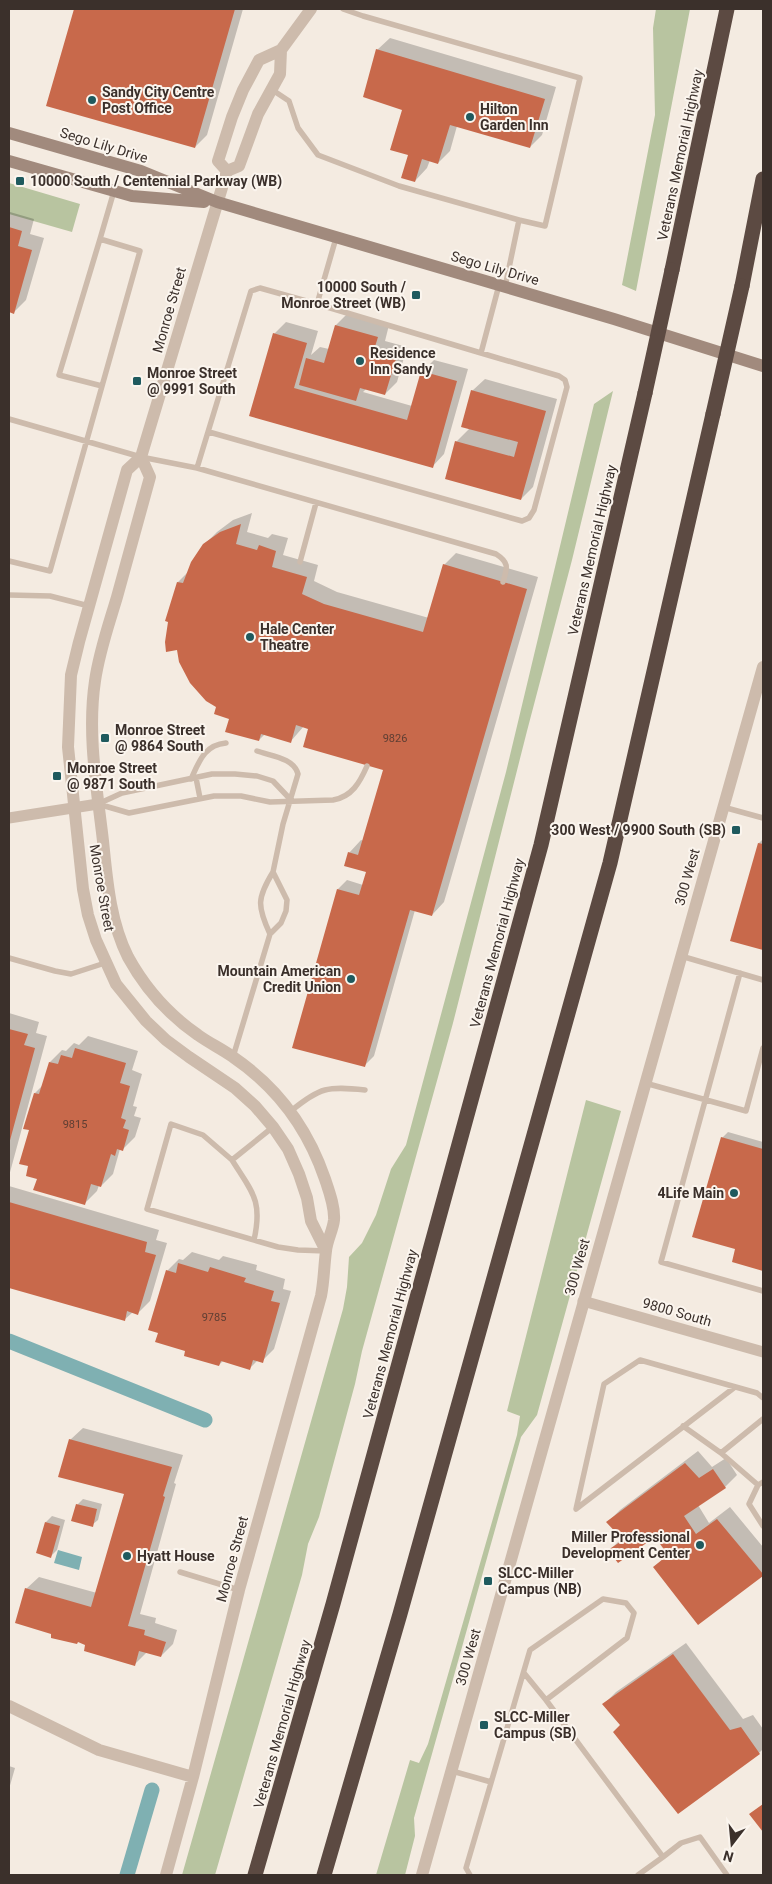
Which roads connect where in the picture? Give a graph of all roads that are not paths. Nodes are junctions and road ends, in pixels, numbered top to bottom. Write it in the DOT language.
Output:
graph roads {
  1 [pos="311,9"];
  2 [pos="343,9"];
  3 [pos="727,9"];
  4 [pos="281,50"];
  5 [pos="271,89"];
  6 [pos="9,133"];
  7 [pos="9,161"];
  8 [pos="227,171"];
  9 [pos="763,179"];
  10 [pos="114,190"];
  11 [pos="217,202"];
  12 [pos="519,220"];
  13 [pos="336,238"];
  14 [pos="100,239"];
  15 [pos="502,286"];
  16 [pos="317,304"];
  17 [pos="481,353"];
  18 [pos="763,366"];
  19 [pos="102,386"];
  20 [pos="9,419"];
  21 [pos="208,432"];
  22 [pos="87,442"];
  23 [pos="141,457"];
  24 [pos="197,468"];
  25 [pos="316,503"];
  26 [pos="9,561"];
  27 [pos="300,562"];
  28 [pos="503,582"];
  29 [pos="9,595"];
  30 [pos="89,606"];
  31 [pos="763,666"];
  32 [pos="226,743"];
  33 [pos="257,751"];
  34 [pos="367,766"];
  35 [pos="194,779"];
  36 [pos="200,798"];
  37 [pos="291,800"];
  38 [pos="98,804"];
  39 [pos="723,807"];
  40 [pos="74,808"];
  41 [pos="9,818"];
  42 [pos="763,818"];
  43 [pos="273,872"];
  44 [pos="270,934"];
  45 [pos="680,956"];
  46 [pos="9,958"];
  47 [pos="105,963"];
  48 [pos="740,974"];
  49 [pos="763,980"];
  50 [pos="763,1048"];
  51 [pos="233,1057"];
  52 [pos="645,1082"];
  53 [pos="365,1090"];
  54 [pos="706,1101"];
  55 [pos="291,1111"];
  56 [pos="273,1127"];
  57 [pos="232,1160"];
  58 [pos="254,1240"];
  59 [pos="326,1251"];
  60 [pos="763,1291"];
  61 [pos="583,1301"];
  62 [pos="763,1352"];
  63 [pos="734,1387"];
  64 [pos="763,1398"];
  65 [pos="763,1419"];
  66 [pos="683,1426"];
  67 [pos="721,1453"];
  68 [pos="761,1484"];
  69 [pos="763,1526"];
  70 [pos="180,1572"];
  71 [pos="239,1590"];
  72 [pos="524,1673"];
  73 [pos="546,1700"];
  74 [pos="9,1706"];
  75 [pos="452,1770"];
  76 [pos="193,1777"];
  77 [pos="491,1782"];
  78 [pos="663,1857"];
  79 [pos="166,1875"];
  80 [pos="255,1875"];
  81 [pos="324,1875"];
  82 [pos="422,1875"];
  83 [pos="470,1875"];
  84 [pos="638,1875"];
  85 [pos="728,1875"];
  1 -- 4 [label="street"];
  2 -- 12 [label="lane"];
  3 -- 80 [label="highway, Veterans Memorial Highway, bridge"];
  4 -- 5 [label="street, Monroe Street"];
  4 -- 8 [label="street"];
  5 -- 8 [label="street, Monroe Street"];
  5 -- 12 [label="lane"];
  6 -- 11 [label="main road, Sego Lily Drive"];
  7 -- 10 [label="main road, Sego Lily Drive"];
  8 -- 11 [label="street, Monroe Street"];
  9 -- 81 [label="highway, bridge"];
  10 -- 11 [label="main road, Sego Lily Drive"];
  10 -- 14 [label="lane"];
  11 -- 13 [label="main road, Sego Lily Drive"];
  11 -- 23 [label="street, Monroe Street"];
  12 -- 15 [label="lane"];
  13 -- 15 [label="main road, Sego Lily Drive"];
  13 -- 16 [label="lane"];
  14 -- 19 [label="lane"];
  14 -- 19 [label="lane"];
  15 -- 17 [label="lane"];
  15 -- 18 [label="main road, Sego Lily Drive"];
  16 -- 17 [label="lane"];
  16 -- 21 [label="lane"];
  17 -- 21 [label="lane"];
  19 -- 22 [label="lane"];
  20 -- 22 [label="lane"];
  21 -- 24 [label="lane"];
  22 -- 23 [label="lane"];
  22 -- 26 [label="lane"];
  23 -- 24 [label="lane"];
  23 -- 30 [label="street, Monroe Street"];
  23 -- 38 [label="street, Monroe Street"];
  24 -- 25 [label="lane"];
  25 -- 27 [label="lane"];
  25 -- 28 [label="lane"];
  29 -- 30 [label="lane"];
  30 -- 40 [label="street, Monroe Street"];
  31 -- 39 [label="street, 300 West"];
  32 -- 35 [label="lane"];
  33 -- 37 [label="lane"];
  34 -- 37 [label="lane"];
  35 -- 36 [label="lane"];
  35 -- 37 [label="lane"];
  35 -- 38 [label="lane"];
  36 -- 37 [label="lane"];
  36 -- 38 [label="lane"];
  37 -- 43 [label="lane"];
  38 -- 40 [label="street"];
  38 -- 51 [label="street, Monroe Street"];
  39 -- 42 [label="lane"];
  39 -- 45 [label="street, 300 West"];
  40 -- 41 [label="street"];
  40 -- 47 [label="street, Monroe Street"];
  43 -- 44 [label="lane"];
  43 -- 44 [label="lane"];
  44 -- 51 [label="lane"];
  45 -- 48 [label="lane"];
  45 -- 52 [label="street, 300 West"];
  46 -- 47 [label="lane"];
  47 -- 56 [label="street, Monroe Street"];
  48 -- 49 [label="lane"];
  48 -- 54 [label="lane"];
  50 -- 54 [label="lane"];
  51 -- 55 [label="street, Monroe Street"];
  52 -- 54 [label="lane"];
  52 -- 61 [label="street, 300 West"];
  53 -- 55 [label="lane"];
  54 -- 60 [label="lane"];
  55 -- 59 [label="street, Monroe Street"];
  56 -- 57 [label="lane"];
  56 -- 59 [label="street, Monroe Street"];
  57 -- 58 [label="lane"];
  57 -- 58 [label="lane"];
  58 -- 59 [label="lane"];
  59 -- 71 [label="street, Monroe Street"];
  61 -- 62 [label="street, 9800 South"];
  61 -- 75 [label="street, 300 West"];
  63 -- 64 [label="lane"];
  63 -- 66 [label="lane"];
  63 -- 66 [label="lane"];
  65 -- 67 [label="lane"];
  66 -- 67 [label="lane"];
  67 -- 68 [label="lane"];
  68 -- 69 [label="lane"];
  70 -- 71 [label="lane"];
  71 -- 76 [label="street, Monroe Street"];
  72 -- 73 [label="lane"];
  72 -- 73 [label="lane"];
  72 -- 77 [label="lane"];
  73 -- 78 [label="lane"];
  74 -- 76 [label="street"];
  75 -- 77 [label="lane"];
  75 -- 82 [label="street, 300 West"];
  76 -- 79 [label="street, Monroe Street"];
  77 -- 83 [label="lane"];
  78 -- 84 [label="lane"];
  78 -- 85 [label="lane"];
}
